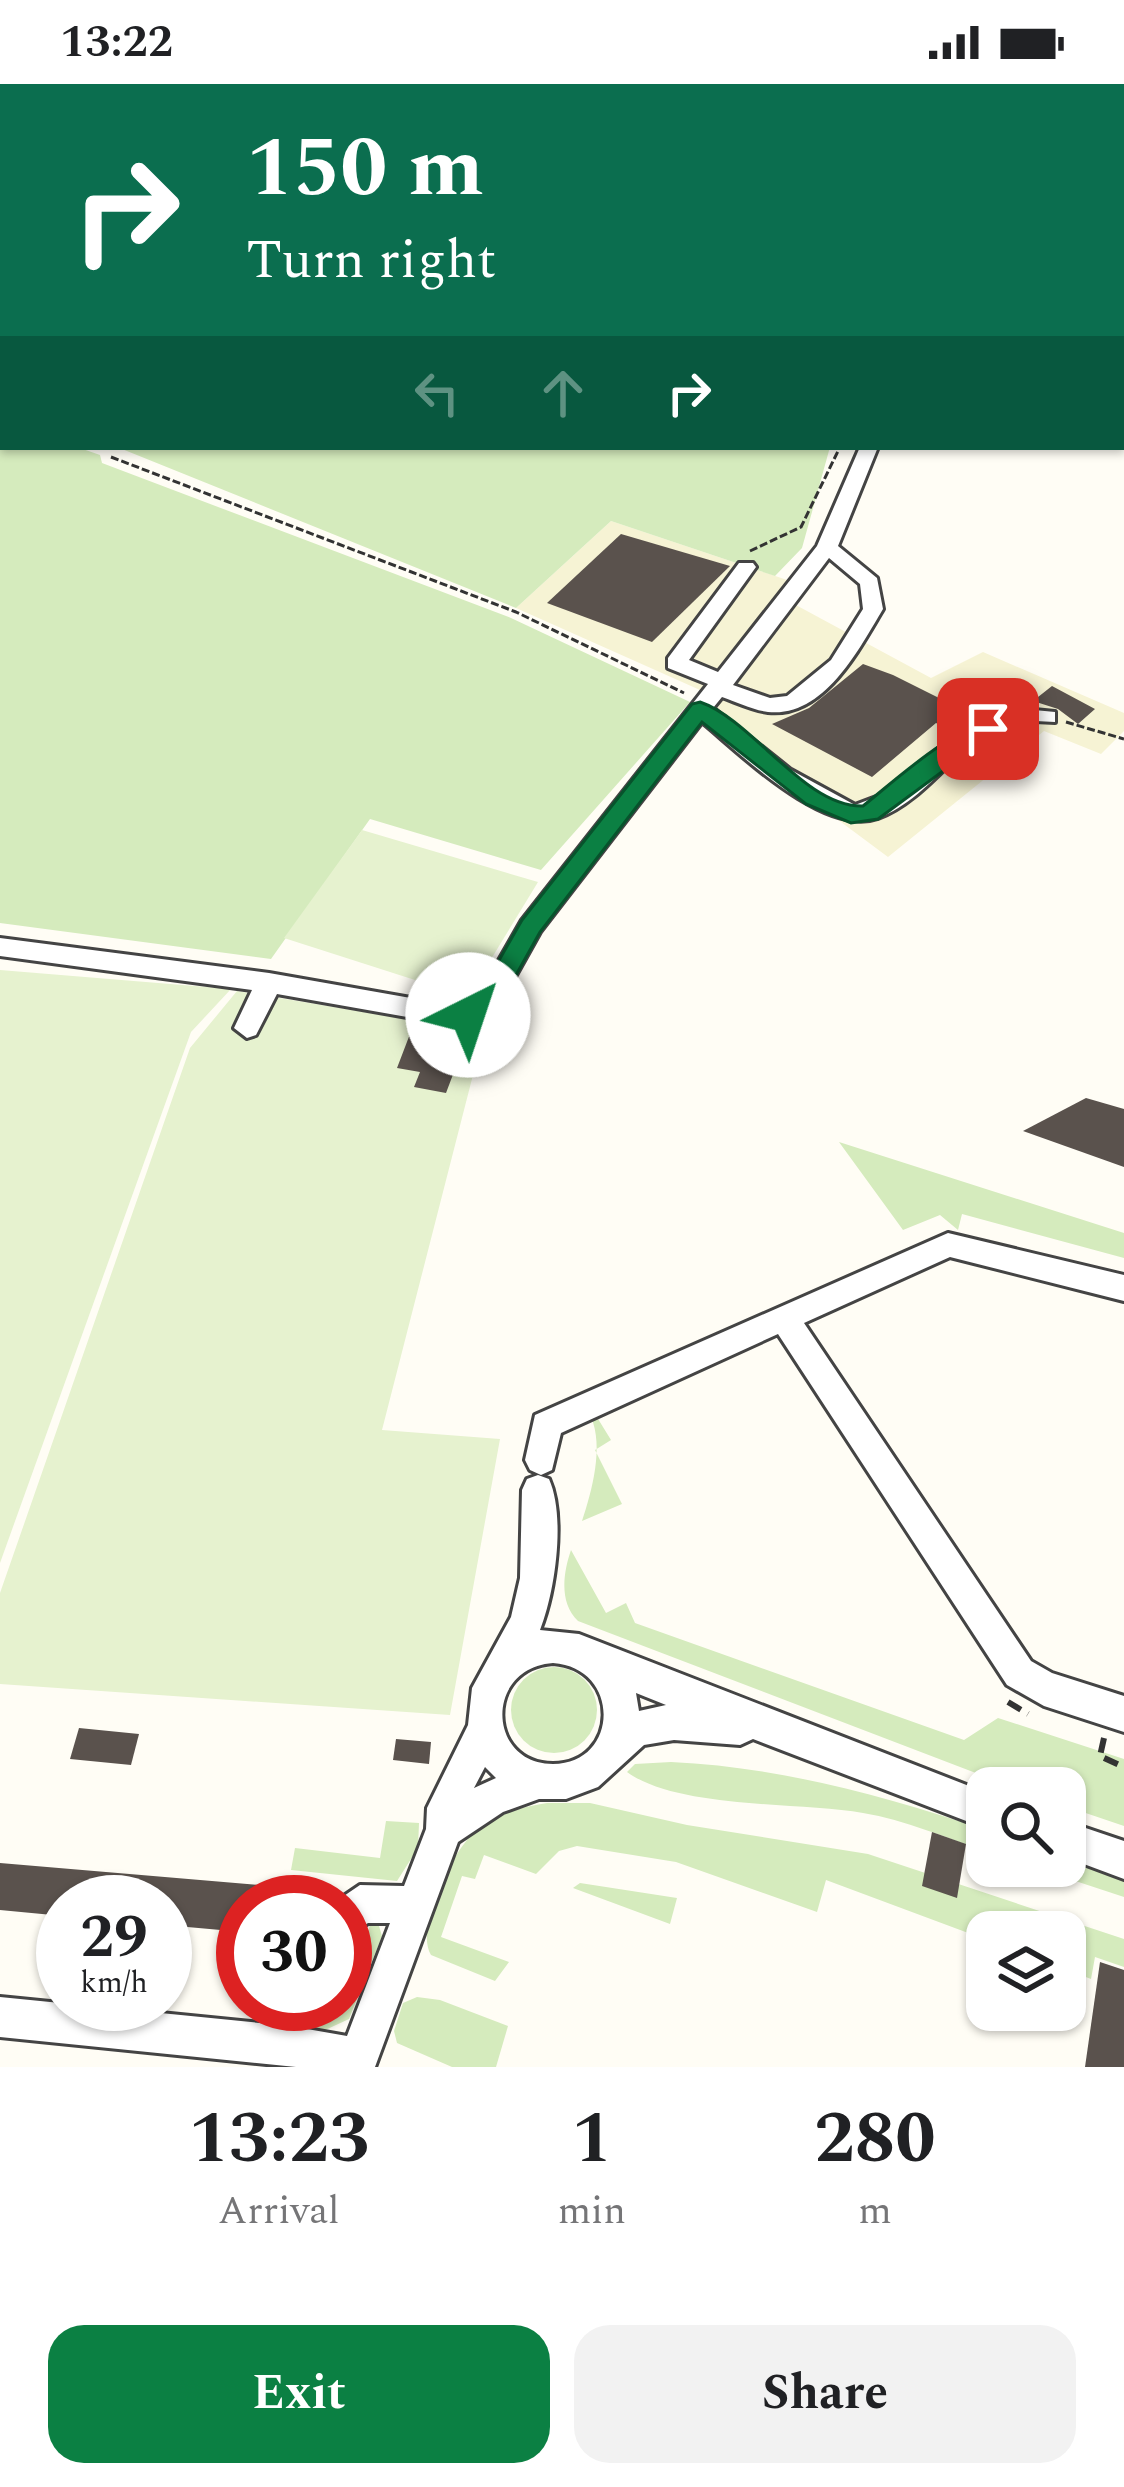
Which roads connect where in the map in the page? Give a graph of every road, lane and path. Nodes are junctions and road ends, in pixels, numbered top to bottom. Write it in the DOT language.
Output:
graph roads {
  1 [pos="839,450"];
  2 [pos="867,450"];
  3 [pos="111,457"];
  4 [pos="827,547"];
  5 [pos="746,559"];
  6 [pos="712,696"];
  7 [pos="1048,717"];
  8 [pos="1124,739"];
  9 [pos="0,947"];
  10 [pos="269,983"];
  11 [pos="247,1028"];
  12 [pos="1124,1288"];
  13 [pos="783,1316"];
  14 [pos="508,1662"];
  15 [pos="598,1662"];
  16 [pos="1124,1714"];
  17 [pos="486,1727"];
  18 [pos="774,1731"];
  19 [pos="614,1744"];
  20 [pos="1124,1744"];
  21 [pos="1124,1767"];
  22 [pos="536,1782"];
  23 [pos="966,1803"];
  24 [pos="444,1829"];
  25 [pos="1086,1846"];
  26 [pos="1124,1860"];
  27 [pos="372,1904"];
  28 [pos="415,1905"];
  29 [pos="0,2017"];
  30 [pos="357,2062"];
  1 -- 5 [label="path"];
  2 -- 4 [label="street"];
  3 -- 6 [label="path"];
  4 -- 6 [label="street"];
  4 -- 6 [label="street"];
  5 -- 6 [label="street"];
  6 -- 7 [label="street"];
  6 -- 10 [label="street"];
  7 -- 8 [label="path"];
  9 -- 10 [label="street"];
  10 -- 11 [label="street"];
  12 -- 13 [label="street"];
  13 -- 14 [label="street"];
  13 -- 16 [label="street"];
  14 -- 15 [label="street"];
  14 -- 17 [label="street"];
  15 -- 18 [label="street"];
  15 -- 19 [label="street"];
  17 -- 22 [label="street"];
  17 -- 24 [label="street"];
  18 -- 19 [label="street"];
  18 -- 23 [label="street"];
  19 -- 22 [label="street"];
  20 -- 21 [label="path"];
  22 -- 24 [label="street"];
  24 -- 28 [label="street"];
  25 -- 26 [label="street"];
  27 -- 28 [label="street"];
  28 -- 30 [label="street"];
  29 -- 30 [label="street"];
}
